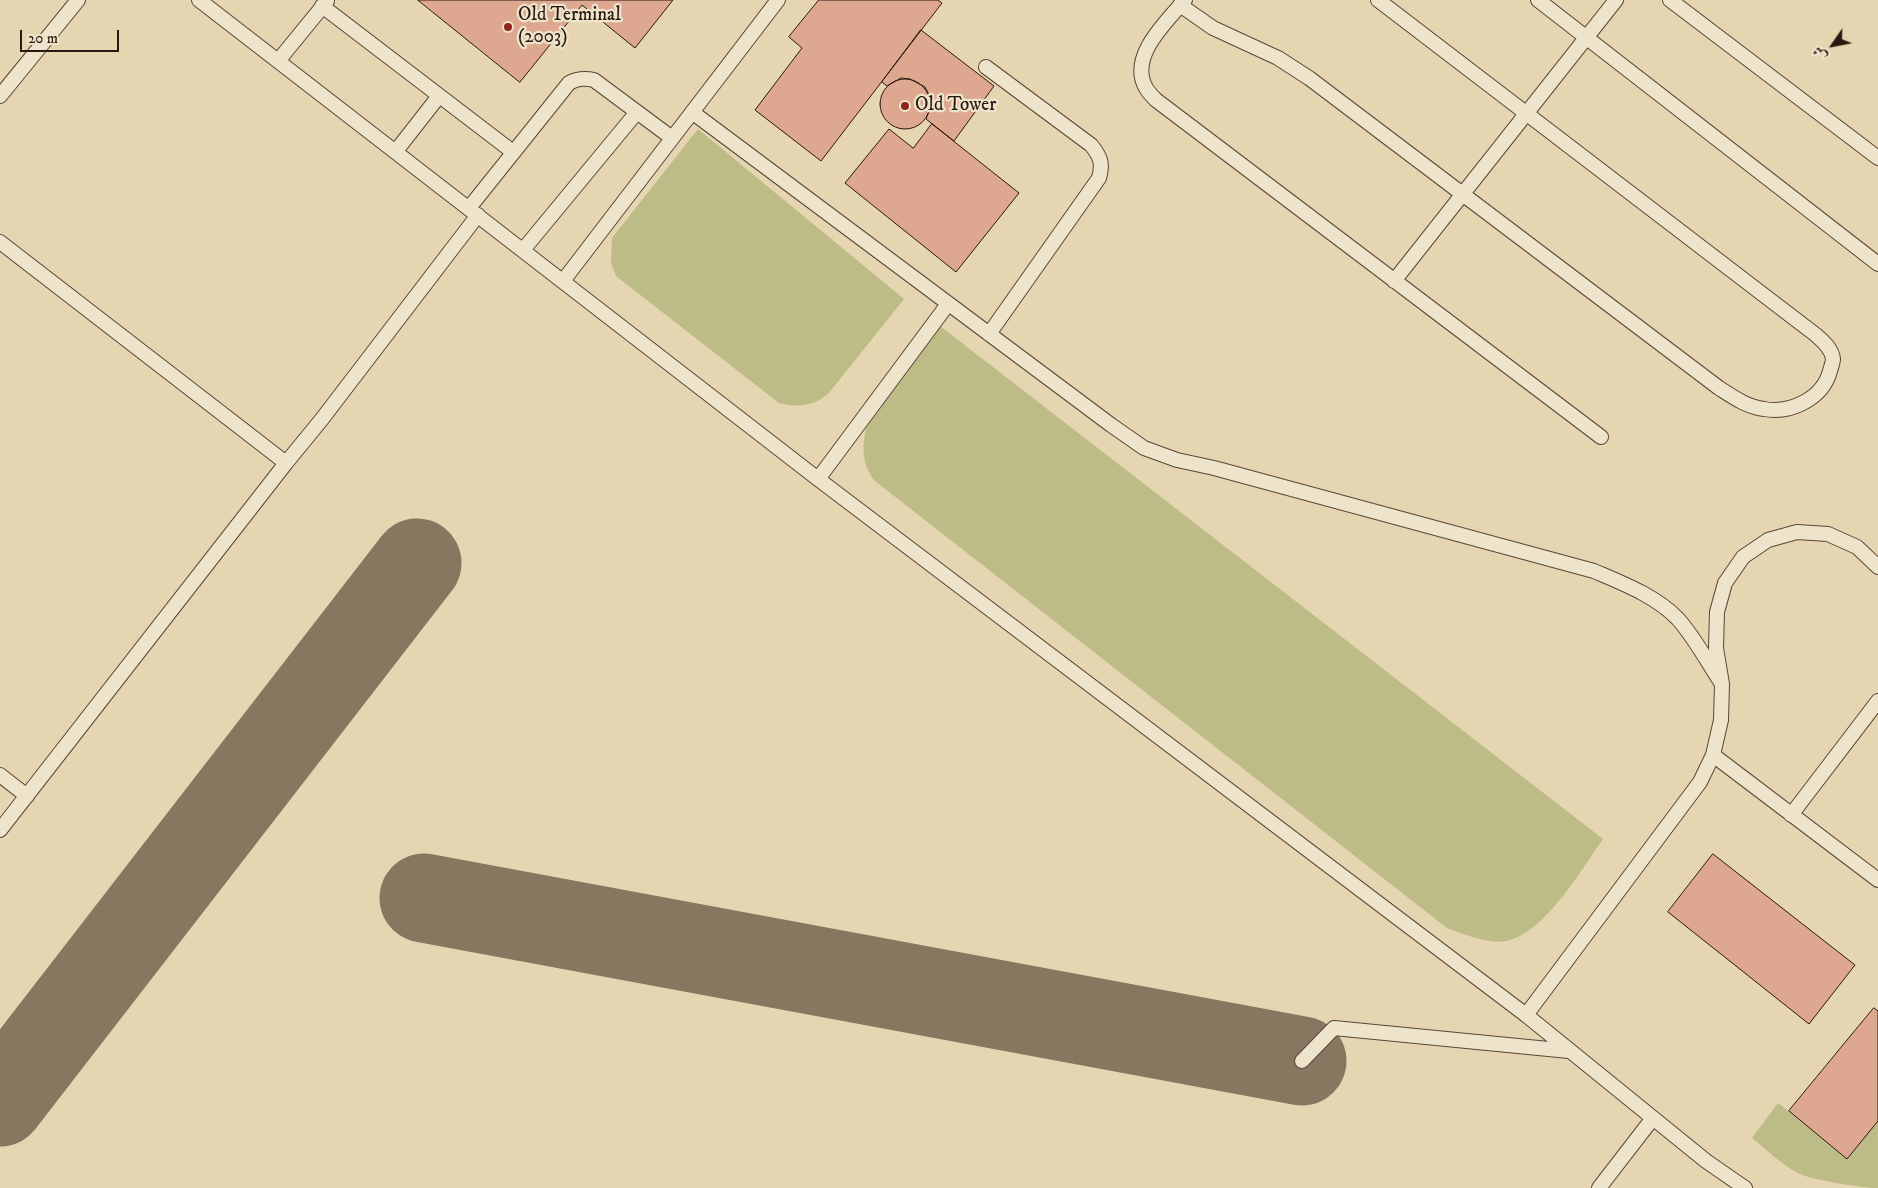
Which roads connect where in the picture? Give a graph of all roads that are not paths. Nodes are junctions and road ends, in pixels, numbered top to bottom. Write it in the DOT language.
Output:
graph roads {
  1 [pos="78,0"];
  2 [pos="199,0"];
  3 [pos="778,0"];
  4 [pos="1378,0"];
  5 [pos="1538,0"];
  6 [pos="1616,0"];
  7 [pos="1670,0"];
  8 [pos="325,3"];
  9 [pos="1182,3"];
  10 [pos="1586,37"];
  11 [pos="278,61"];
  12 [pos="986,67"];
  13 [pos="0,96"];
  14 [pos="439,96"];
  15 [pos="637,112"];
  16 [pos="692,112"];
  17 [pos="1526,114"];
  18 [pos="672,138"];
  19 [pos="396,151"];
  20 [pos="513,152"];
  21 [pos="1878,158"];
  22 [pos="1463,193"];
  23 [pos="474,212"];
  24 [pos="0,242"];
  25 [pos="523,250"];
  26 [pos="1878,264"];
  27 [pos="563,280"];
  28 [pos="1394,281"];
  29 [pos="948,304"];
  30 [pos="989,334"];
  31 [pos="1601,437"];
  32 [pos="286,463"];
  33 [pos="818,479"];
  34 [pos="1878,567"];
  35 [pos="1722,684"];
  36 [pos="1878,701"];
  37 [pos="1713,755"];
  38 [pos="0,775"];
  39 [pos="27,796"];
  40 [pos="1791,815"];
  41 [pos="0,830"];
  42 [pos="1878,880"];
  43 [pos="1526,1015"];
  44 [pos="1569,1051"];
  45 [pos="1302,1061"];
  46 [pos="1653,1118"];
  47 [pos="1599,1188"];
  48 [pos="1745,1188"];
  1 -- 13 [label="lane"];
  2 -- 11 [label="lane"];
  3 -- 16 [label="lane"];
  4 -- 17 [label="lane"];
  5 -- 10 [label="lane"];
  6 -- 10 [label="lane"];
  7 -- 21 [label="lane"];
  8 -- 11 [label="lane"];
  8 -- 14 [label="lane"];
  9 -- 22 [label="lane"];
  9 -- 28 [label="lane"];
  10 -- 17 [label="lane"];
  10 -- 26 [label="lane"];
  11 -- 19 [label="lane"];
  12 -- 30 [label="lane"];
  14 -- 19 [label="lane"];
  14 -- 20 [label="lane"];
  15 -- 18 [label="lane"];
  15 -- 20 [label="lane"];
  15 -- 25 [label="lane"];
  16 -- 18 [label="lane"];
  16 -- 29 [label="lane"];
  17 -- 22 [label="lane"];
  17 -- 22 [label="lane"];
  18 -- 27 [label="lane"];
  19 -- 23 [label="lane"];
  20 -- 23 [label="lane"];
  22 -- 28 [label="lane"];
  23 -- 25 [label="lane"];
  23 -- 32 [label="lane"];
  24 -- 32 [label="lane"];
  25 -- 27 [label="lane"];
  27 -- 33 [label="lane"];
  28 -- 31 [label="lane"];
  29 -- 30 [label="lane"];
  29 -- 33 [label="lane"];
  30 -- 35 [label="lane"];
  32 -- 39 [label="lane"];
  33 -- 43 [label="lane"];
  34 -- 35 [label="lane"];
  35 -- 37 [label="lane"];
  36 -- 40 [label="lane"];
  37 -- 40 [label="lane"];
  37 -- 43 [label="lane"];
  38 -- 39 [label="lane"];
  39 -- 41 [label="lane"];
  40 -- 42 [label="lane"];
  43 -- 44 [label="lane"];
  44 -- 45 [label="lane"];
  44 -- 46 [label="lane"];
  46 -- 47 [label="lane"];
  46 -- 48 [label="lane"];
}
